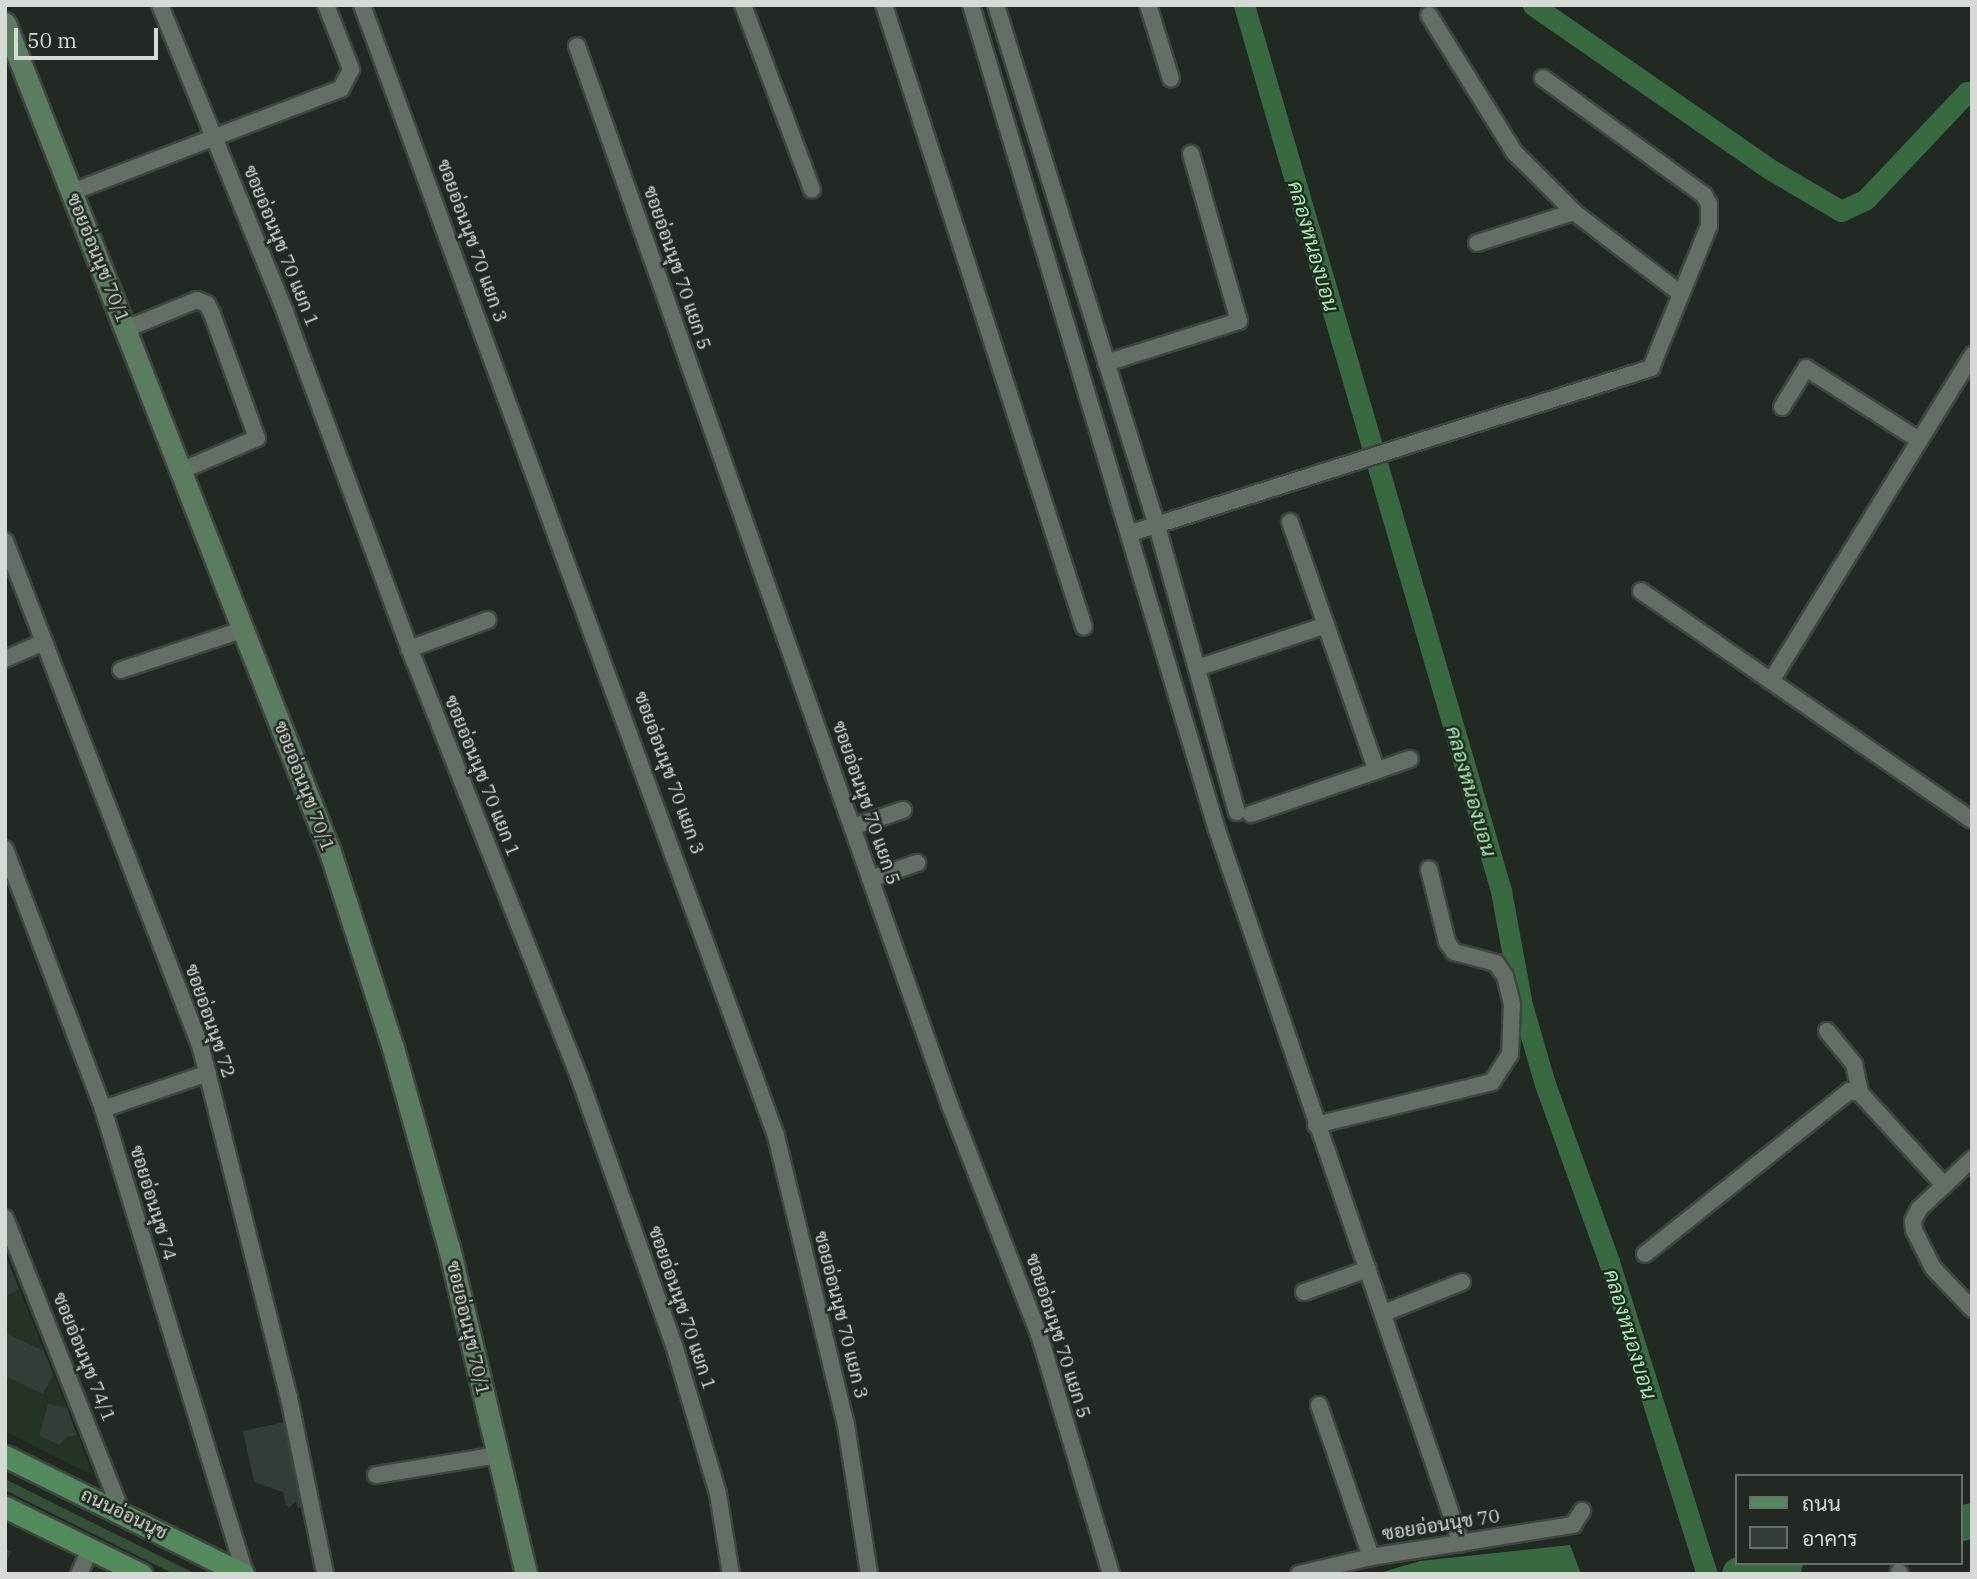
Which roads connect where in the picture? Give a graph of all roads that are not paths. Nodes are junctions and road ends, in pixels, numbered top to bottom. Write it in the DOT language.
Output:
graph roads {
  1 [pos="160,5"];
  2 [pos="326,5"];
  3 [pos="362,5"];
  4 [pos="743,5"];
  5 [pos="884,5"];
  6 [pos="971,5"];
  7 [pos="996,5"];
  8 [pos="1148,5"];
  9 [pos="1429,15"];
  10 [pos="5,23"];
  11 [pos="577,47"];
  12 [pos="1543,78"];
  13 [pos="1171,79"];
  14 [pos="214,136"];
  15 [pos="1191,154"];
  16 [pos="812,190"];
  17 [pos="72,192"];
  18 [pos="1573,212"];
  19 [pos="1476,243"];
  20 [pos="1680,293"];
  21 [pos="127,329"];
  22 [pos="1972,355"];
  23 [pos="1107,363"];
  24 [pos="1782,407"];
  25 [pos="1920,440"];
  26 [pos="183,470"];
  27 [pos="1290,522"];
  28 [pos="1157,526"];
  29 [pos="1132,533"];
  30 [pos="5,541"];
  31 [pos="1641,591"];
  32 [pos="488,620"];
  33 [pos="1326,625"];
  34 [pos="1084,627"];
  35 [pos="245,629"];
  36 [pos="44,642"];
  37 [pos="410,649"];
  38 [pos="5,659"];
  39 [pos="1197,668"];
  40 [pos="121,670"];
  41 [pos="1771,681"];
  42 [pos="1410,759"];
  43 [pos="1376,769"];
  44 [pos="903,810"];
  45 [pos="1972,820"];
  46 [pos="852,827"];
  47 [pos="5,849"];
  48 [pos="917,863"];
  49 [pos="1429,869"];
  50 [pos="870,880"];
  51 [pos="1827,1031"];
  52 [pos="208,1073"];
  53 [pos="1860,1093"];
  54 [pos="103,1109"];
  55 [pos="1316,1125"];
  56 [pos="1972,1159"];
  57 [pos="1944,1185"];
  58 [pos="5,1218"];
  59 [pos="1645,1254"];
  60 [pos="1368,1269"];
  61 [pos="1462,1282"];
  62 [pos="1304,1292"];
  63 [pos="1972,1309"];
  64 [pos="1384,1312"];
  65 [pos="1319,1405"];
  66 [pos="5,1455"];
  67 [pos="498,1455"];
  68 [pos="376,1475"];
  69 [pos="5,1507"];
  70 [pos="1582,1511"];
  71 [pos="122,1513"];
  72 [pos="1461,1543"];
  73 [pos="90,1549"];
  74 [pos="1371,1557"];
  75 [pos="79,1574"];
  76 [pos="141,1574"];
  77 [pos="244,1574"];
  78 [pos="324,1574"];
  79 [pos="526,1574"];
  80 [pos="731,1574"];
  81 [pos="869,1574"];
  82 [pos="1111,1574"];
  83 [pos="1299,1574"];
  1 -- 14 [label="street, ซอยอ่อนนุช 70 แยก 1"];
  2 -- 14 [label="street"];
  3 -- 81 [label="street, ซอยอ่อนนุช 70 แยก 3"];
  4 -- 16 [label="street"];
  5 -- 34 [label="street"];
  6 -- 29 [label="street"];
  7 -- 23 [label="street"];
  8 -- 13 [label="street"];
  9 -- 18 [label="street"];
  10 -- 17 [label="street, ซอยอ่อนนุช 70/1"];
  11 -- 46 [label="street, ซอยอ่อนนุช 70 แยก 5"];
  12 -- 20 [label="street"];
  14 -- 17 [label="street"];
  14 -- 37 [label="street, ซอยอ่อนนุช 70 แยก 1"];
  15 -- 23 [label="street"];
  17 -- 21 [label="street, ซอยอ่อนนุช 70/1"];
  18 -- 19 [label="street"];
  18 -- 20 [label="street"];
  20 -- 28 [label="street"];
  21 -- 26 [label="street, ซอยอ่อนนุช 70/1"];
  21 -- 26 [label="street"];
  22 -- 25 [label="street"];
  23 -- 28 [label="street"];
  24 -- 25 [label="street"];
  25 -- 41 [label="street"];
  26 -- 35 [label="street, ซอยอ่อนนุช 70/1"];
  27 -- 33 [label="street"];
  28 -- 29 [label="street"];
  28 -- 39 [label="street"];
  29 -- 55 [label="street"];
  30 -- 36 [label="street, ซอยอ่อนนุช 72"];
  31 -- 41 [label="street"];
  32 -- 37 [label="street"];
  33 -- 39 [label="street"];
  33 -- 43 [label="street"];
  35 -- 40 [label="street"];
  35 -- 67 [label="street, ซอยอ่อนนุช 70/1"];
  36 -- 38 [label="street"];
  36 -- 52 [label="street, ซอยอ่อนนุช 72"];
  37 -- 80 [label="street, ซอยอ่อนนุช 70 แยก 1"];
  39 -- 43 [label="street"];
  41 -- 45 [label="street"];
  42 -- 43 [label="street"];
  44 -- 46 [label="street"];
  46 -- 50 [label="street, ซอยอ่อนนุช 70 แยก 5"];
  47 -- 54 [label="street, ซอยอ่อนนุช 74"];
  48 -- 50 [label="street"];
  49 -- 55 [label="street"];
  50 -- 82 [label="street, ซอยอ่อนนุช 70 แยก 5"];
  51 -- 53 [label="street"];
  52 -- 54 [label="street"];
  52 -- 78 [label="street, ซอยอ่อนนุช 72"];
  53 -- 57 [label="street"];
  53 -- 59 [label="street"];
  54 -- 77 [label="street, ซอยอ่อนนุช 74"];
  55 -- 60 [label="street"];
  56 -- 57 [label="street"];
  57 -- 63 [label="street"];
  58 -- 71 [label="street, ซอยอ่อนนุช 74/1"];
  60 -- 62 [label="street"];
  60 -- 64 [label="street"];
  61 -- 64 [label="street"];
  64 -- 72 [label="street"];
  65 -- 74 [label="street"];
  66 -- 71 [label="main road, ถนนอ่อนนุช"];
  67 -- 68 [label="street"];
  67 -- 79 [label="street, ซอยอ่อนนุช 70/1"];
  69 -- 73 [label="main road"];
  70 -- 72 [label="street, ซอยอ่อนนุช 70"];
  71 -- 77 [label="main road, ถนนอ่อนนุช"];
  72 -- 74 [label="street, ซอยอ่อนนุช 70"];
  73 -- 75 [label="street"];
  73 -- 76 [label="main road"];
  74 -- 83 [label="street, ซอยอ่อนนุช 70"];
}
